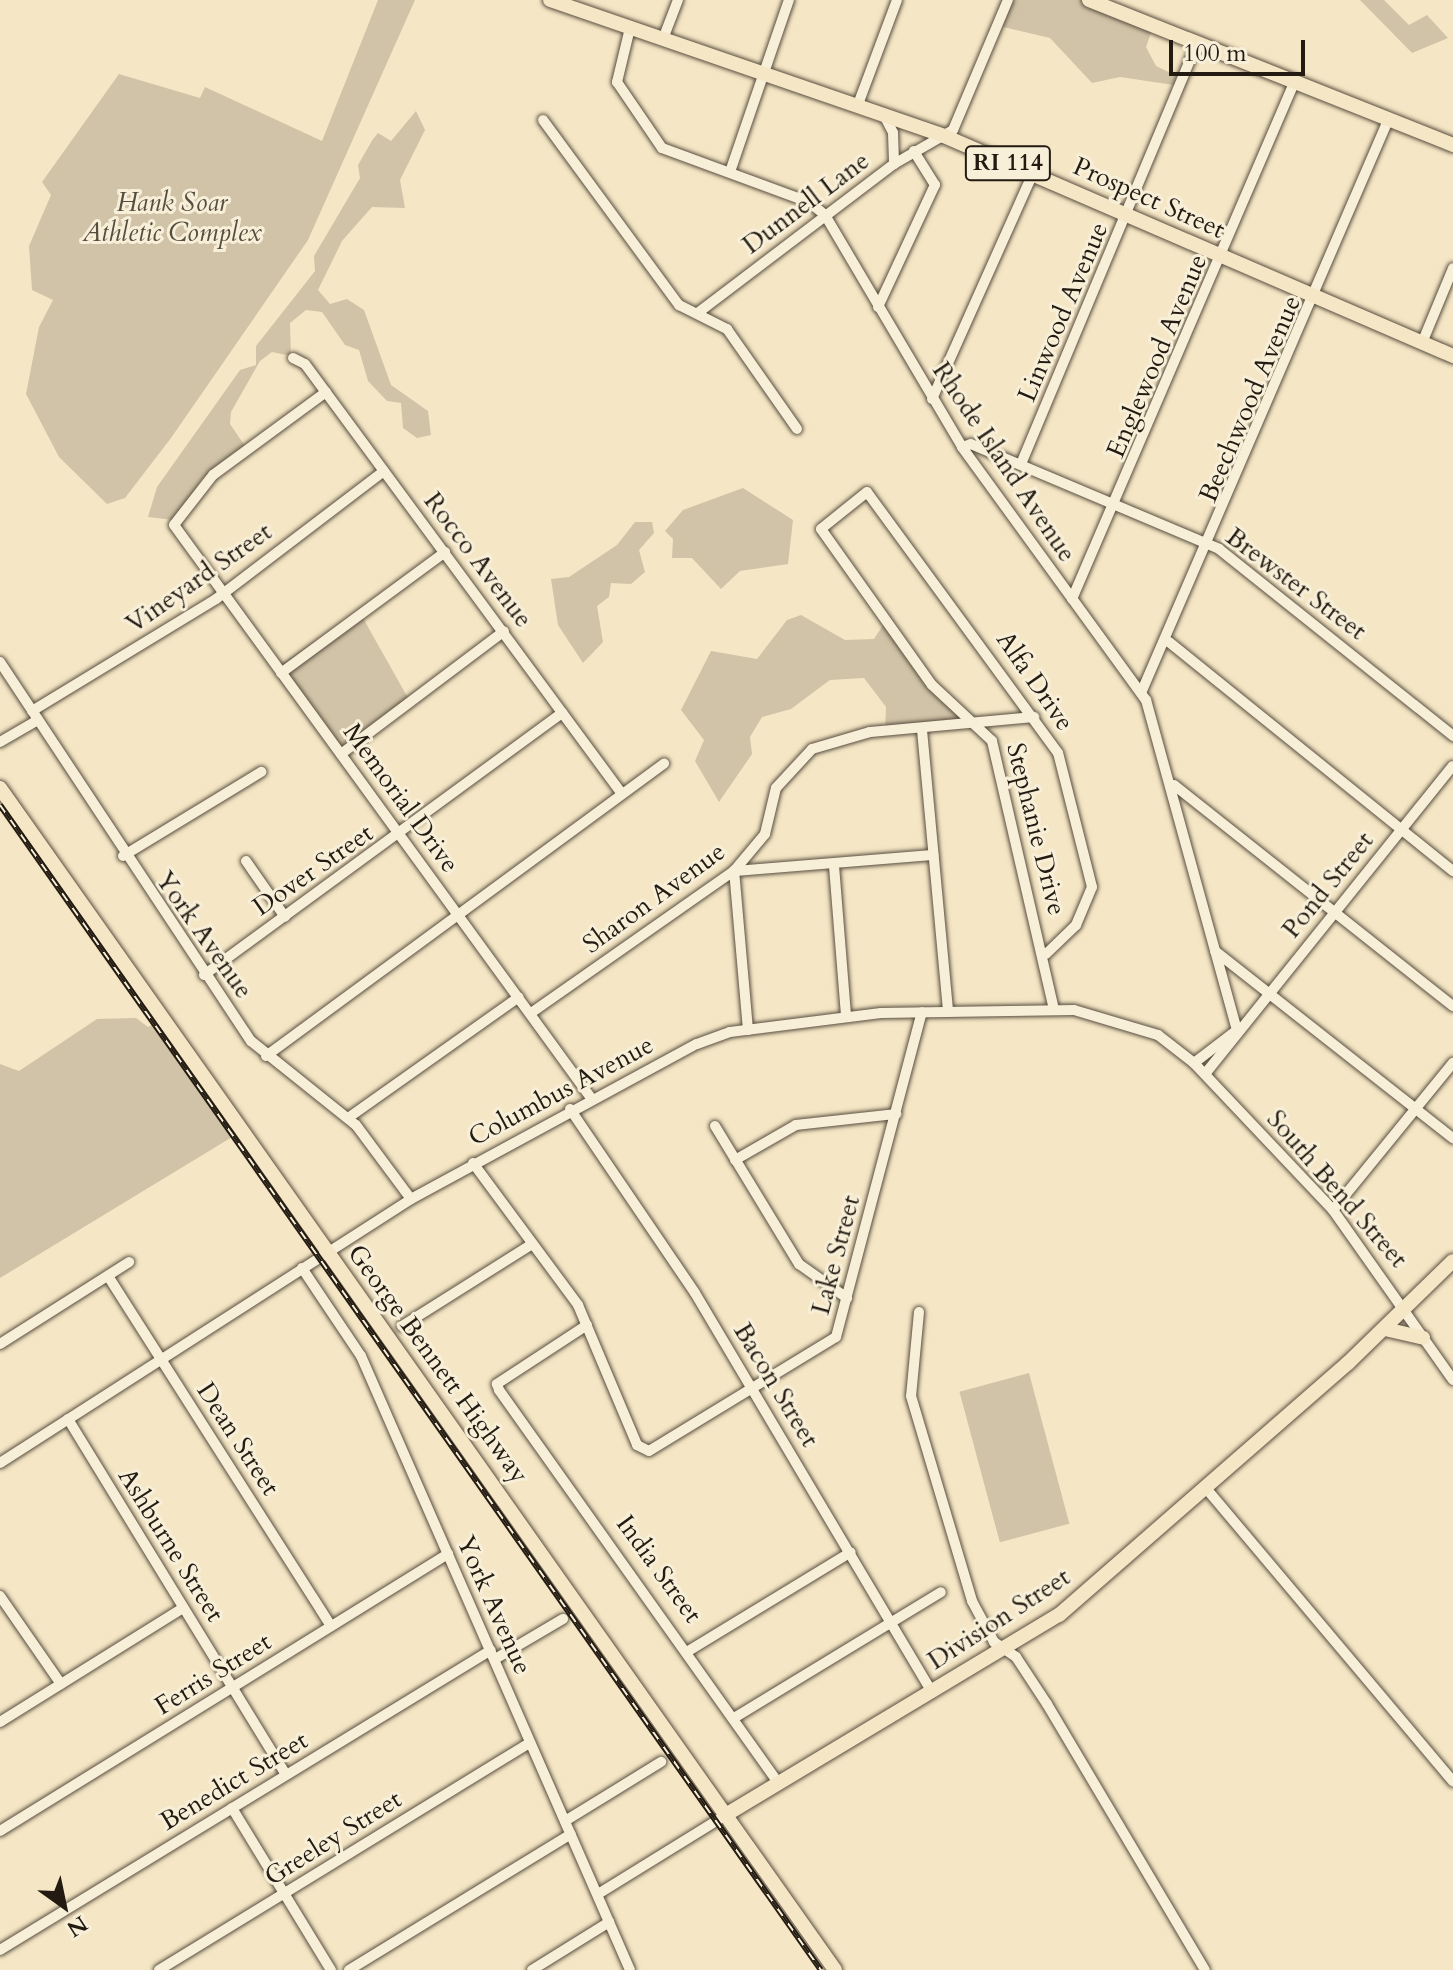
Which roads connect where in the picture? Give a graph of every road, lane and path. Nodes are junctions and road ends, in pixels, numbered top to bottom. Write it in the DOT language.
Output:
graph roads {
  1 [pos="550,0"];
  2 [pos="678,0"];
  3 [pos="789,0"];
  4 [pos="897,0"];
  5 [pos="1008,0"];
  6 [pos="1089,0"];
  7 [pos="569,3"];
  8 [pos="630,28"];
  9 [pos="663,39"];
  10 [pos="1197,43"];
  11 [pos="762,74"];
  12 [pos="1294,83"];
  13 [pos="857,107"];
  14 [pos="884,115"];
  15 [pos="1389,118"];
  16 [pos="543,120"];
  17 [pos="944,136"];
  18 [pos="1453,145"];
  19 [pos="914,151"];
  20 [pos="894,164"];
  21 [pos="730,172"];
  22 [pos="1033,173"];
  23 [pos="825,215"];
  24 [pos="1128,215"];
  25 [pos="1223,257"];
  26 [pos="1453,268"];
  27 [pos="1318,297"];
  28 [pos="878,307"];
  29 [pos="699,312"];
  30 [pos="1422,343"];
  31 [pos="1453,356"];
  32 [pos="293,358"];
  33 [pos="326,392"];
  34 [pos="932,399"];
  35 [pos="797,429"];
  36 [pos="962,447"];
  37 [pos="1021,464"];
  38 [pos="384,471"];
  39 [pos="1116,505"];
  40 [pos="821,529"];
  41 [pos="1210,546"];
  42 [pos="445,552"];
  43 [pos="223,593"];
  44 [pos="1072,599"];
  45 [pos="504,631"];
  46 [pos="1169,642"];
  47 [pos="0,662"];
  48 [pos="281,673"];
  49 [pos="1141,693"];
  50 [pos="562,713"];
  51 [pos="35,716"];
  52 [pos="1034,717"];
  53 [pos="983,727"];
  54 [pos="922,730"];
  55 [pos="1453,736"];
  56 [pos="0,742"];
  57 [pos="341,754"];
  58 [pos="664,764"];
  59 [pos="1453,766"];
  60 [pos="261,772"];
  61 [pos="1174,785"];
  62 [pos="0,788"];
  63 [pos="622,794"];
  64 [pos="1401,829"];
  65 [pos="399,835"];
  66 [pos="933,855"];
  67 [pos="123,856"];
  68 [pos="246,861"];
  69 [pos="834,866"];
  70 [pos="734,871"];
  71 [pos="1453,871"];
  72 [pos="1336,911"];
  73 [pos="458,915"];
  74 [pos="285,917"];
  75 [pos="1215,951"];
  76 [pos="1046,954"];
  77 [pos="204,975"];
  78 [pos="1271,990"];
  79 [pos="519,997"];
  80 [pos="1453,1006"];
  81 [pos="1054,1009"];
  82 [pos="922,1012"];
  83 [pos="948,1012"];
  84 [pos="531,1013"];
  85 [pos="846,1016"];
  86 [pos="748,1030"];
  87 [pos="1237,1030"];
  88 [pos="266,1056"];
  89 [pos="1194,1063"];
  90 [pos="1453,1063"];
  91 [pos="1205,1074"];
  92 [pos="591,1098"];
  93 [pos="1416,1108"];
  94 [pos="570,1109"];
  95 [pos="896,1114"];
  96 [pos="348,1118"];
  97 [pos="715,1126"];
  98 [pos="1453,1138"];
  99 [pos="735,1160"];
  100 [pos="473,1163"];
  101 [pos="411,1199"];
  102 [pos="1333,1210"];
  103 [pos="532,1244"];
  104 [pos="328,1253"];
  105 [pos="1453,1261"];
  106 [pos="129,1262"];
  107 [pos="302,1268"];
  108 [pos="108,1276"];
  109 [pos="847,1298"];
  110 [pos="1407,1309"];
  111 [pos="919,1312"];
  112 [pos="587,1325"];
  113 [pos="402,1326"];
  114 [pos="1385,1329"];
  115 [pos="1423,1338"];
  116 [pos="0,1344"];
  117 [pos="161,1360"];
  118 [pos="1453,1380"];
  119 [pos="752,1390"];
  120 [pos="68,1419"];
  121 [pos="0,1463"];
  122 [pos="1205,1487"];
  123 [pos="851,1552"];
  124 [pos="448,1554"];
  125 [pos="941,1592"];
  126 [pos="0,1596"];
  127 [pos="183,1608"];
  128 [pos="563,1619"];
  129 [pos="892,1624"];
  130 [pos="331,1626"];
  131 [pos="1004,1649"];
  132 [pos="690,1650"];
  133 [pos="493,1654"];
  134 [pos="61,1684"];
  135 [pos="232,1687"];
  136 [pos="932,1692"];
  137 [pos="734,1718"];
  138 [pos="0,1722"];
  139 [pos="530,1743"];
  140 [pos="661,1762"];
  141 [pos="286,1775"];
  142 [pos="1453,1782"];
  143 [pos="779,1784"];
  144 [pos="232,1808"];
  145 [pos="727,1814"];
  146 [pos="565,1821"];
  147 [pos="0,1831"];
  148 [pos="571,1834"];
  149 [pos="285,1893"];
  150 [pos="598,1894"];
  151 [pos="609,1922"];
  152 [pos="0,1950"];
  153 [pos="159,1970"];
  154 [pos="331,1970"];
  155 [pos="349,1970"];
  156 [pos="532,1970"];
  157 [pos="630,1970"];
  158 [pos="835,1970"];
  159 [pos="1205,1970"];
  1 -- 7 [label="main road, Prospect Street / RI 114"];
  2 -- 9 [label="street"];
  3 -- 11 [label="street"];
  4 -- 13 [label="street"];
  5 -- 17 [label="street"];
  6 -- 10 [label="main road"];
  7 -- 8 [label="main road, Prospect Street / RI 114"];
  8 -- 9 [label="main road, Prospect Street / RI 114"];
  8 -- 21 [label="street, Rhode Island Avenue"];
  9 -- 11 [label="main road, Prospect Street / RI 114"];
  10 -- 12 [label="main road"];
  10 -- 24 [label="street, Linwood Avenue"];
  11 -- 13 [label="main road, Prospect Street / RI 114"];
  11 -- 21 [label="street"];
  12 -- 15 [label="main road"];
  12 -- 25 [label="street, Englewood Avenue"];
  13 -- 14 [label="main road, Prospect Street / RI 114"];
  14 -- 17 [label="main road, Prospect Street / RI 114"];
  14 -- 20 [label="street"];
  15 -- 18 [label="main road"];
  15 -- 27 [label="street, Beechwood Avenue"];
  16 -- 29 [label="street"];
  17 -- 19 [label="street, Dunnell Lane"];
  17 -- 22 [label="main road, Prospect Street / RI 114"];
  19 -- 20 [label="street, Dunnell Lane"];
  19 -- 28 [label="street"];
  20 -- 23 [label="street, Dunnell Lane"];
  21 -- 23 [label="street, Rhode Island Avenue"];
  22 -- 24 [label="main road, Prospect Street / RI 114"];
  22 -- 34 [label="street"];
  23 -- 28 [label="street, Rhode Island Avenue"];
  23 -- 29 [label="street, Dunnell Lane"];
  24 -- 25 [label="main road, Prospect Street / RI 114"];
  24 -- 37 [label="street, Linwood Avenue"];
  25 -- 27 [label="main road, Prospect Street / RI 114"];
  25 -- 39 [label="street, Englewood Avenue"];
  26 -- 30 [label="street"];
  27 -- 30 [label="main road, Prospect Street / RI 114"];
  27 -- 41 [label="street, Beechwood Avenue"];
  28 -- 34 [label="street, Rhode Island Avenue"];
  29 -- 35 [label="street"];
  30 -- 31 [label="main road, Prospect Street / RI 114"];
  32 -- 33 [label="street, Rocco Avenue"];
  33 -- 38 [label="street, Rocco Avenue"];
  33 -- 43 [label="street, Memorial Drive"];
  34 -- 36 [label="street, Rhode Island Avenue"];
  36 -- 37 [label="street, Brewster Street"];
  36 -- 44 [label="street, Rhode Island Avenue"];
  37 -- 39 [label="street, Brewster Street"];
  38 -- 42 [label="street, Rocco Avenue"];
  38 -- 43 [label="street, Vineyard Street"];
  39 -- 41 [label="street, Brewster Street"];
  39 -- 44 [label="street, Englewood Avenue"];
  40 -- 52 [label="street, Alfa Drive"];
  40 -- 53 [label="street, Stephanie Drive"];
  41 -- 46 [label="street, Beechwood Avenue"];
  41 -- 55 [label="street, Brewster Street"];
  42 -- 45 [label="street, Rocco Avenue"];
  42 -- 48 [label="street"];
  43 -- 48 [label="street, Memorial Drive"];
  43 -- 51 [label="street, Vineyard Street"];
  44 -- 49 [label="street, Rhode Island Avenue"];
  45 -- 50 [label="street, Rocco Avenue"];
  45 -- 57 [label="street"];
  46 -- 49 [label="street, Beechwood Avenue"];
  46 -- 64 [label="street"];
  47 -- 51 [label="street, York Avenue"];
  48 -- 57 [label="street, Memorial Drive"];
  49 -- 61 [label="street, Rhode Island Avenue"];
  50 -- 63 [label="street, Rocco Avenue"];
  50 -- 65 [label="street, Dover Street"];
  51 -- 56 [label="street, Vineyard Street"];
  51 -- 67 [label="street, York Avenue"];
  52 -- 53 [label="street, Sharon Avenue"];
  52 -- 76 [label="street, Alfa Drive"];
  53 -- 54 [label="street, Sharon Avenue"];
  53 -- 76 [label="street, Stephanie Drive"];
  54 -- 66 [label="street"];
  54 -- 70 [label="street, Sharon Avenue"];
  57 -- 65 [label="street, Memorial Drive"];
  58 -- 63 [label="street"];
  59 -- 64 [label="street, Pond Street"];
  60 -- 67 [label="street"];
  61 -- 72 [label="street"];
  61 -- 75 [label="street, Rhode Island Avenue"];
  62 -- 104 [label="main road, George Bennett Highway"];
  63 -- 73 [label="street"];
  64 -- 71 [label="street"];
  64 -- 72 [label="street, Pond Street"];
  65 -- 73 [label="street, Memorial Drive"];
  65 -- 74 [label="street, Dover Street"];
  66 -- 69 [label="street"];
  66 -- 83 [label="street"];
  67 -- 77 [label="street, York Avenue"];
  68 -- 74 [label="street"];
  69 -- 70 [label="street"];
  69 -- 85 [label="street"];
  70 -- 84 [label="street, Sharon Avenue"];
  70 -- 86 [label="street"];
  72 -- 78 [label="street, Pond Street"];
  72 -- 80 [label="street"];
  73 -- 79 [label="street, Memorial Drive"];
  73 -- 88 [label="street"];
  74 -- 77 [label="street, Dover Street"];
  75 -- 78 [label="street"];
  75 -- 87 [label="street, Rhode Island Avenue"];
  76 -- 81 [label="street, Stephanie Drive"];
  77 -- 88 [label="street, York Avenue"];
  78 -- 87 [label="street, Pond Street"];
  78 -- 93 [label="street"];
  79 -- 84 [label="street, Memorial Drive"];
  79 -- 96 [label="street"];
  81 -- 83 [label="street, Columbus Avenue"];
  81 -- 89 [label="street, Columbus Avenue"];
  82 -- 83 [label="street, Columbus Avenue"];
  82 -- 85 [label="street, Columbus Avenue"];
  82 -- 95 [label="street, Lake Street"];
  84 -- 92 [label="street, Memorial Drive"];
  85 -- 86 [label="street, Columbus Avenue"];
  86 -- 92 [label="street, Columbus Avenue"];
  87 -- 89 [label="street, Pond Street"];
  87 -- 91 [label="street, Pond Street"];
  88 -- 96 [label="street, York Avenue"];
  89 -- 91 [label="street, Columbus Avenue"];
  90 -- 93 [label="street"];
  91 -- 102 [label="street, South Bend Street"];
  92 -- 94 [label="street, Columbus Avenue"];
  93 -- 98 [label="street"];
  93 -- 102 [label="street"];
  94 -- 100 [label="street, Columbus Avenue"];
  94 -- 119 [label="street, Bacon Street"];
  95 -- 99 [label="street"];
  95 -- 109 [label="street, Lake Street"];
  96 -- 101 [label="street, York Avenue"];
  97 -- 99 [label="street"];
  99 -- 109 [label="street"];
  100 -- 101 [label="street, Columbus Avenue"];
  100 -- 103 [label="street"];
  101 -- 104 [label="street, Columbus Avenue"];
  102 -- 110 [label="street, South Bend Street"];
  103 -- 112 [label="street"];
  103 -- 113 [label="street"];
  104 -- 107 [label="street, Columbus Avenue"];
  104 -- 145 [label="main road, George Bennett Highway"];
  105 -- 110 [label="main road, Division Street"];
  106 -- 108 [label="street"];
  107 -- 117 [label="street, Columbus Avenue"];
  107 -- 124 [label="street, York Avenue"];
  108 -- 116 [label="street"];
  108 -- 117 [label="street, Dean Street"];
  109 -- 119 [label="street, Lake Street"];
  110 -- 114 [label="main road, Division Street"];
  110 -- 115 [label="street, South Bend Street"];
  111 -- 131 [label="street"];
  112 -- 119 [label="street, Lake Street"];
  112 -- 132 [label="street, India Street"];
  114 -- 115 [label="main road"];
  114 -- 122 [label="main road, Division Street"];
  115 -- 118 [label="street, South Bend Street"];
  117 -- 120 [label="street, Columbus Avenue"];
  117 -- 130 [label="street, Dean Street"];
  119 -- 123 [label="street, Bacon Street"];
  120 -- 121 [label="street, Columbus Avenue"];
  120 -- 127 [label="street, Ashburne Street"];
  122 -- 131 [label="main road, Division Street"];
  122 -- 142 [label="street"];
  123 -- 129 [label="street, Bacon Street"];
  123 -- 132 [label="street"];
  124 -- 130 [label="street, Ferris Street"];
  124 -- 133 [label="street, York Avenue"];
  125 -- 129 [label="street"];
  126 -- 134 [label="street"];
  127 -- 134 [label="street"];
  127 -- 135 [label="street, Ashburne Street"];
  128 -- 133 [label="street, Benedict Street"];
  129 -- 136 [label="street, Bacon Street"];
  129 -- 137 [label="street"];
  130 -- 135 [label="street, Ferris Street"];
  131 -- 136 [label="main road, Division Street"];
  131 -- 159 [label="street"];
  132 -- 137 [label="street, India Street"];
  133 -- 139 [label="street, York Avenue"];
  133 -- 141 [label="street, Benedict Street"];
  134 -- 138 [label="street"];
  135 -- 141 [label="street, Ashburne Street"];
  135 -- 147 [label="street, Ferris Street"];
  136 -- 143 [label="main road, Division Street"];
  137 -- 143 [label="street, India Street"];
  139 -- 146 [label="street, York Avenue"];
  139 -- 149 [label="street, Greeley Street"];
  140 -- 146 [label="street"];
  141 -- 144 [label="street, Benedict Street"];
  143 -- 145 [label="main road, Division Street"];
  144 -- 149 [label="street"];
  144 -- 152 [label="street, Benedict Street"];
  145 -- 150 [label="street, Division Street"];
  145 -- 158 [label="main road, George Bennett Highway"];
  146 -- 148 [label="street, York Avenue"];
  148 -- 150 [label="street, York Avenue"];
  148 -- 155 [label="street"];
  149 -- 153 [label="street, Greeley Street"];
  149 -- 154 [label="street"];
  150 -- 151 [label="street, York Avenue"];
  151 -- 156 [label="street"];
  151 -- 157 [label="street, York Avenue"];
}
